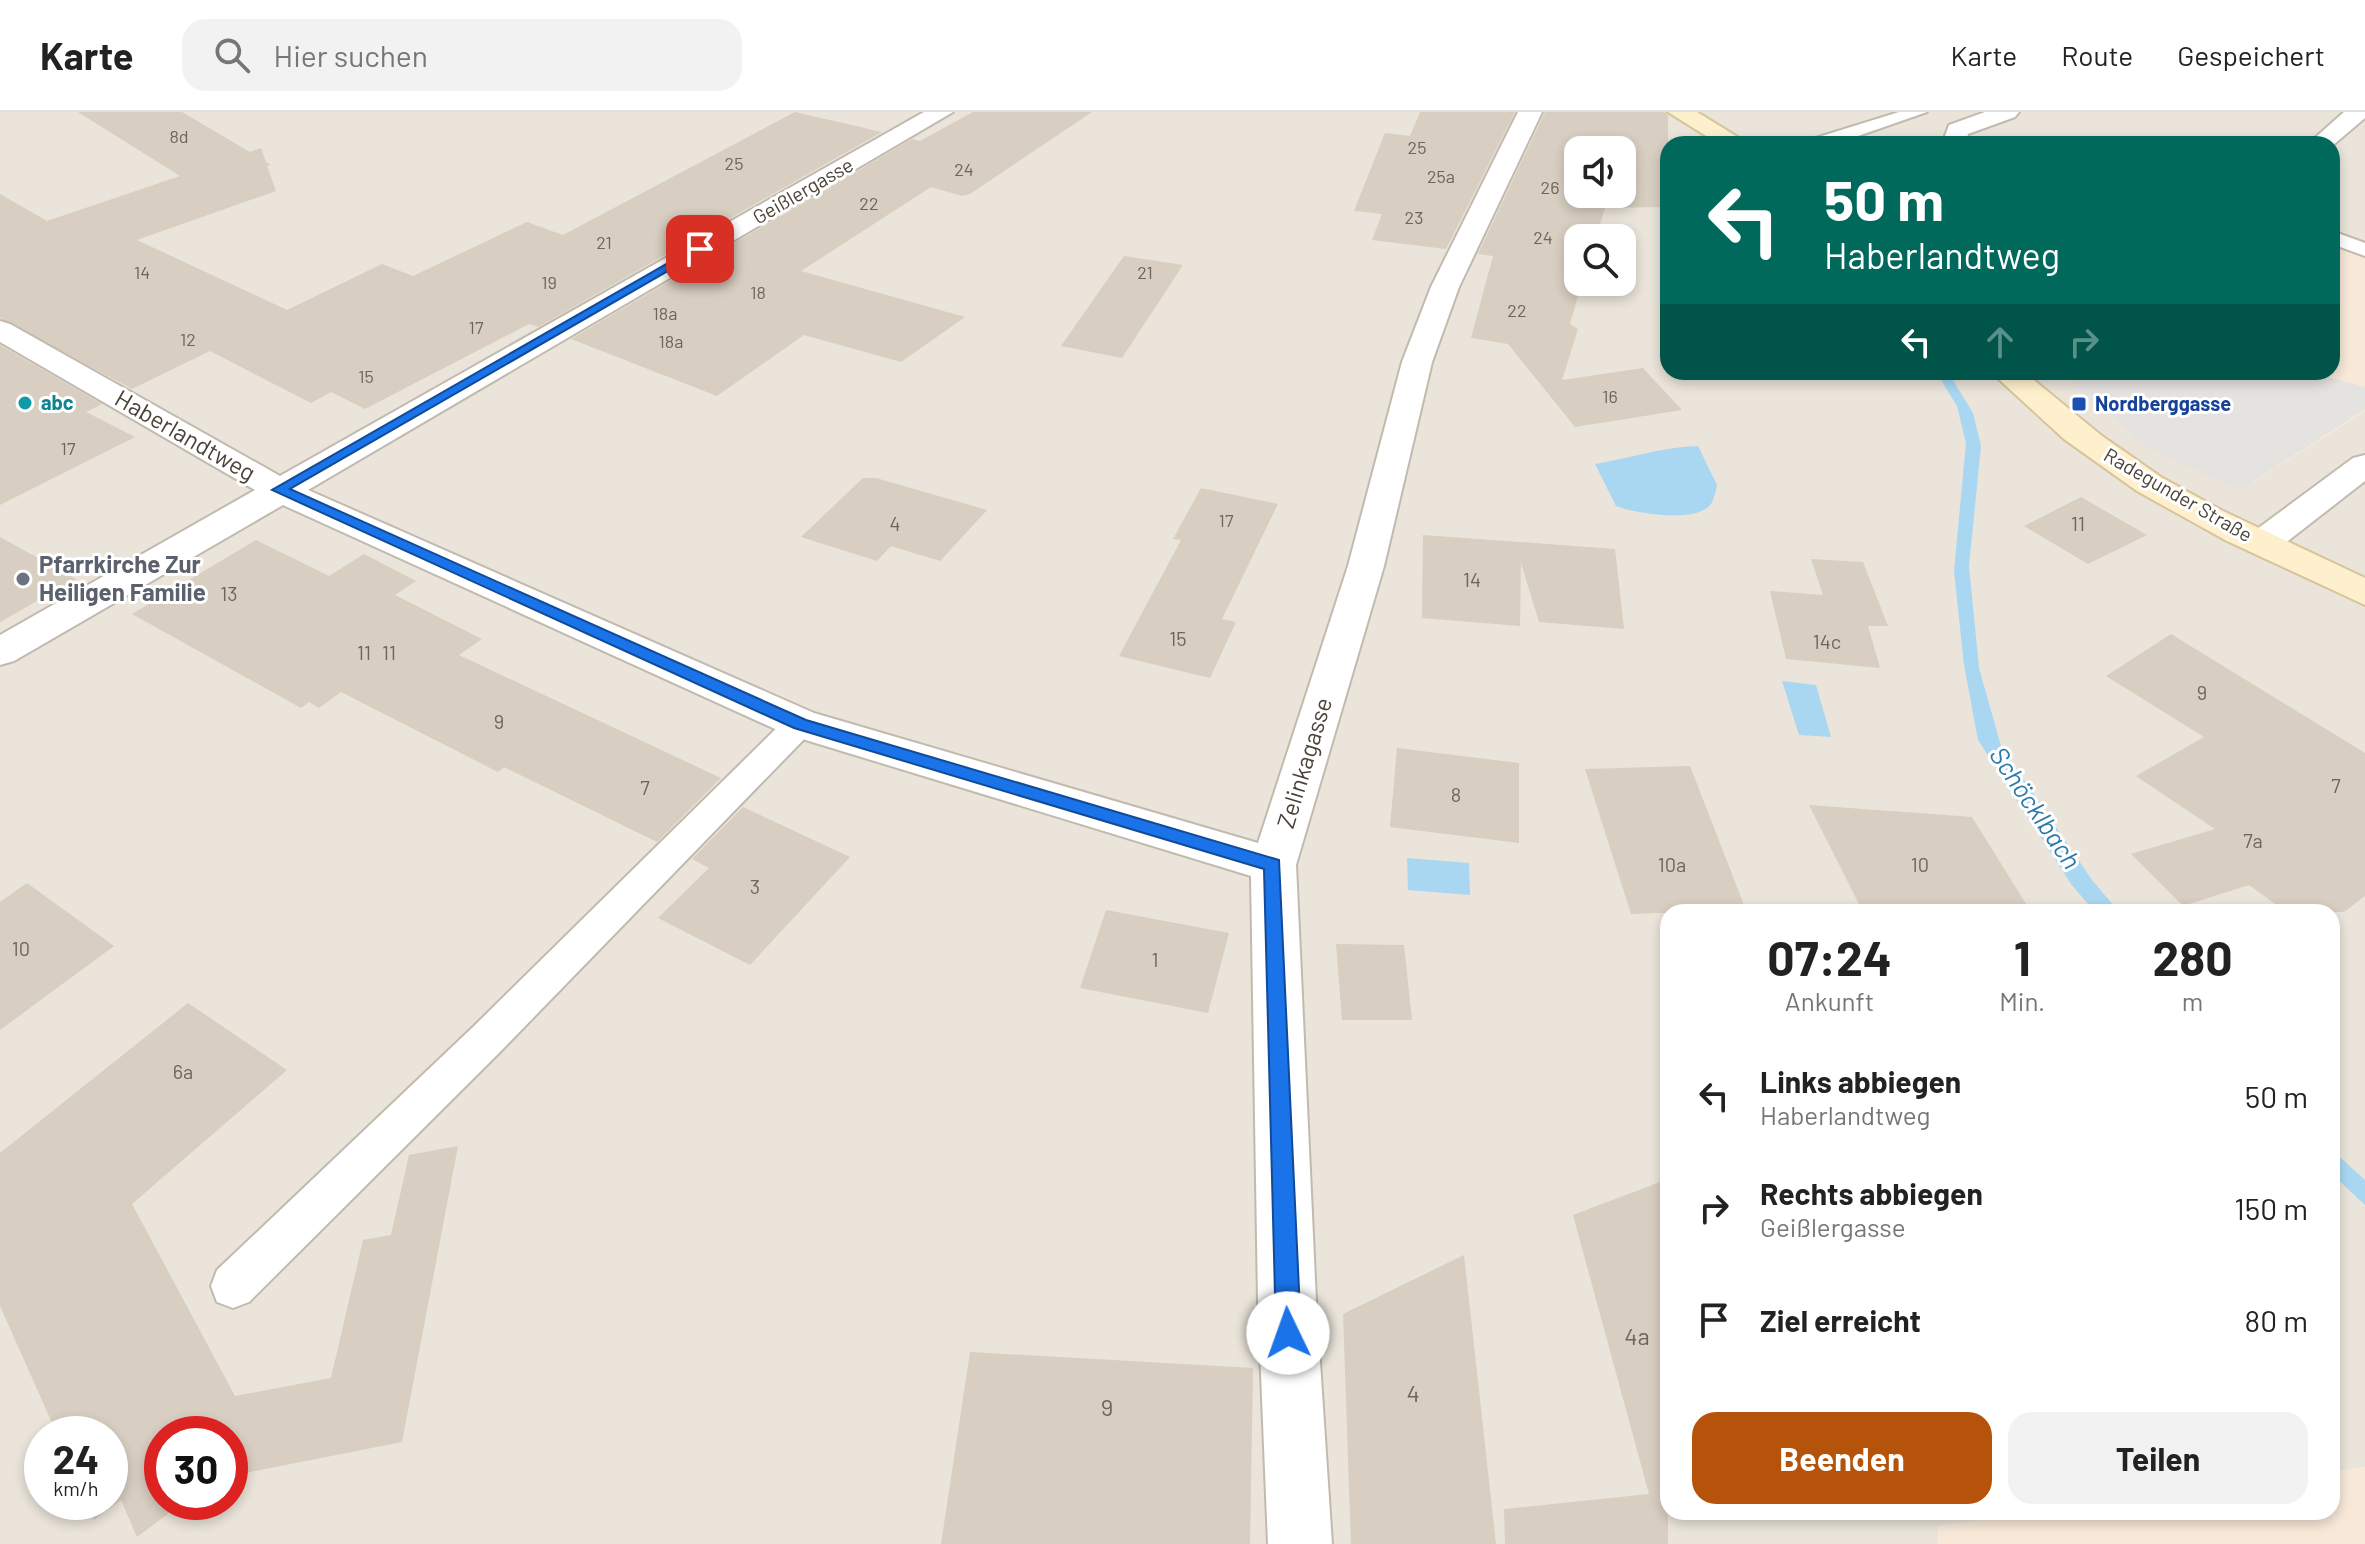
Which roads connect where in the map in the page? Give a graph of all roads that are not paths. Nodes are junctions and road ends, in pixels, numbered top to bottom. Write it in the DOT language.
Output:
graph roads {
  1 [pos="941,112"];
  2 [pos="1530,112"];
  3 [pos="1680,112"];
  4 [pos="1918,112"];
  5 [pos="2007,112"];
  6 [pos="2358,112"];
  7 [pos="1723,136"];
  8 [pos="1842,136"];
  9 [pos="1956,136"];
  10 [pos="2330,136"];
  11 [pos="2340,240"];
  12 [pos="2365,250"];
  13 [pos="0,330"];
  14 [pos="2015,380"];
  15 [pos="2365,465"];
  16 [pos="279,490"];
  17 [pos="2262,543"];
  18 [pos="2365,593"];
  19 [pos="0,652"];
  20 [pos="800,724"];
  21 [pos="1273,865"];
  22 [pos="233,1286"];
  23 [pos="1300,1544"];
  1 -- 16 [label="street, Geißlergasse"];
  2 -- 21 [label="street, Zelinkagasse"];
  3 -- 7 [label="main road"];
  4 -- 8 [label="lane"];
  5 -- 9 [label="street"];
  6 -- 10 [label="street"];
  11 -- 12 [label="lane"];
  13 -- 16 [label="street, Haberlandtweg"];
  14 -- 17 [label="main road, Radegunder Straße"];
  15 -- 17 [label="street"];
  16 -- 19 [label="street, Geißlergasse"];
  16 -- 20 [label="street, Haberlandtweg"];
  17 -- 18 [label="main road, Radegunder Straße"];
  20 -- 21 [label="street, Haberlandtweg"];
  20 -- 22 [label="lane"];
  21 -- 23 [label="street, Zelinkagasse"];
}
